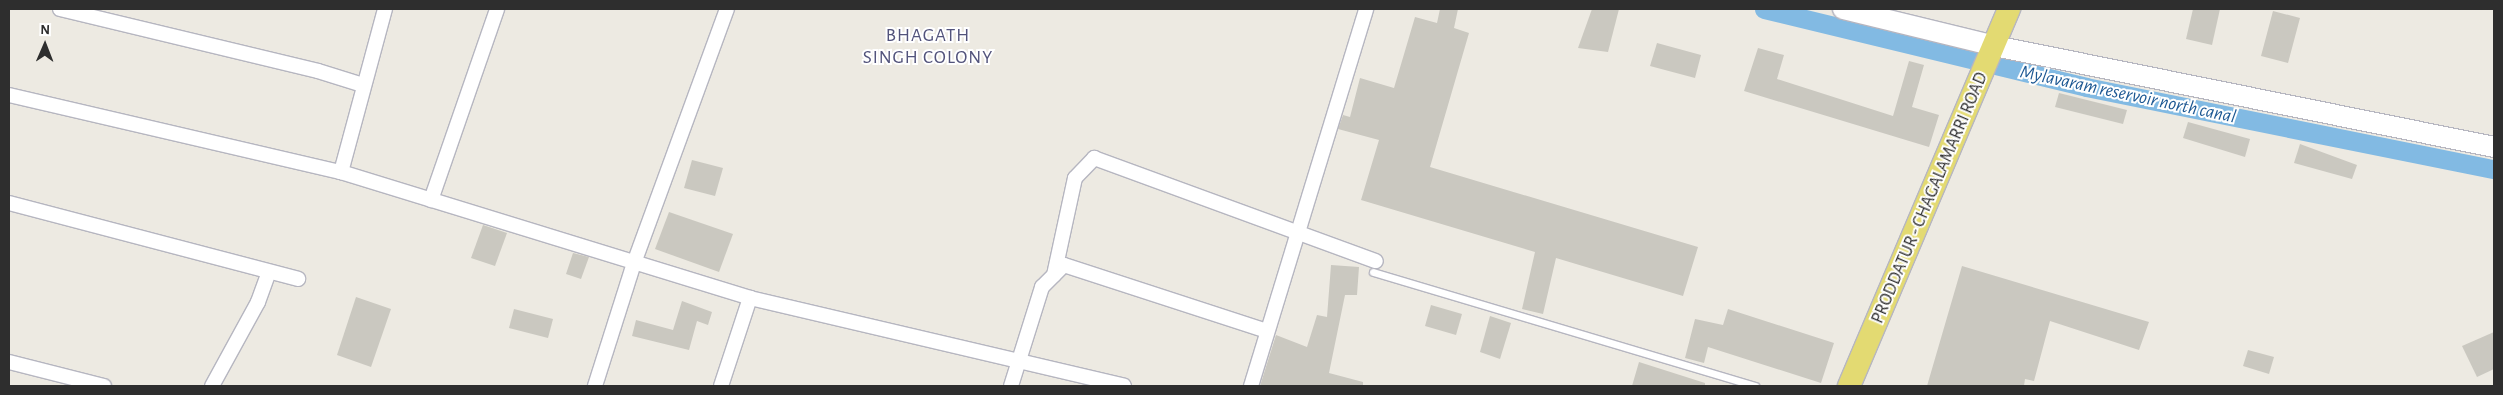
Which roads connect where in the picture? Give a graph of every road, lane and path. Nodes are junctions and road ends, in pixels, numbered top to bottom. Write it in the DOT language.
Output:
graph roads {
  1 [pos="60,9"];
  2 [pos="385,9"];
  3 [pos="497,9"];
  4 [pos="727,9"];
  5 [pos="1366,9"];
  6 [pos="1843,9"];
  7 [pos="2009,9"];
  8 [pos="1996,46"];
  9 [pos="363,85"];
  10 [pos="9,95"];
  11 [pos="2494,147"];
  12 [pos="341,172"];
  13 [pos="431,200"];
  14 [pos="9,203"];
  15 [pos="1297,232"];
  16 [pos="634,263"];
  17 [pos="1374,267"];
  18 [pos="269,272"];
  19 [pos="1054,275"];
  20 [pos="298,280"];
  21 [pos="750,298"];
  22 [pos="1267,331"];
  23 [pos="9,362"];
  24 [pos="1019,362"];
  25 [pos="104,386"];
  26 [pos="212,386"];
  27 [pos="595,386"];
  28 [pos="724,386"];
  29 [pos="1011,386"];
  30 [pos="1124,386"];
  31 [pos="1251,386"];
  32 [pos="1755,386"];
  33 [pos="1849,386"];
  1 -- 9 [label="street"];
  2 -- 9 [label="street"];
  3 -- 13 [label="street"];
  4 -- 16 [label="street"];
  5 -- 15 [label="street"];
  6 -- 8 [label="main road"];
  7 -- 8 [label="main road, PRODDATUR - CHAGALAMARRI ROAD"];
  8 -- 11 [label="main road"];
  8 -- 33 [label="main road, PRODDATUR - CHAGALAMARRI ROAD"];
  9 -- 12 [label="street"];
  10 -- 12 [label="street"];
  12 -- 13 [label="street"];
  13 -- 16 [label="street"];
  14 -- 18 [label="street"];
  15 -- 17 [label="street"];
  15 -- 19 [label="street"];
  15 -- 22 [label="street"];
  16 -- 21 [label="street"];
  16 -- 27 [label="street"];
  17 -- 32 [label="lane"];
  18 -- 20 [label="street"];
  18 -- 26 [label="street"];
  19 -- 22 [label="street"];
  19 -- 24 [label="street"];
  21 -- 24 [label="street"];
  21 -- 28 [label="street"];
  22 -- 31 [label="street"];
  23 -- 25 [label="street"];
  24 -- 29 [label="street"];
  24 -- 30 [label="street"];
}
